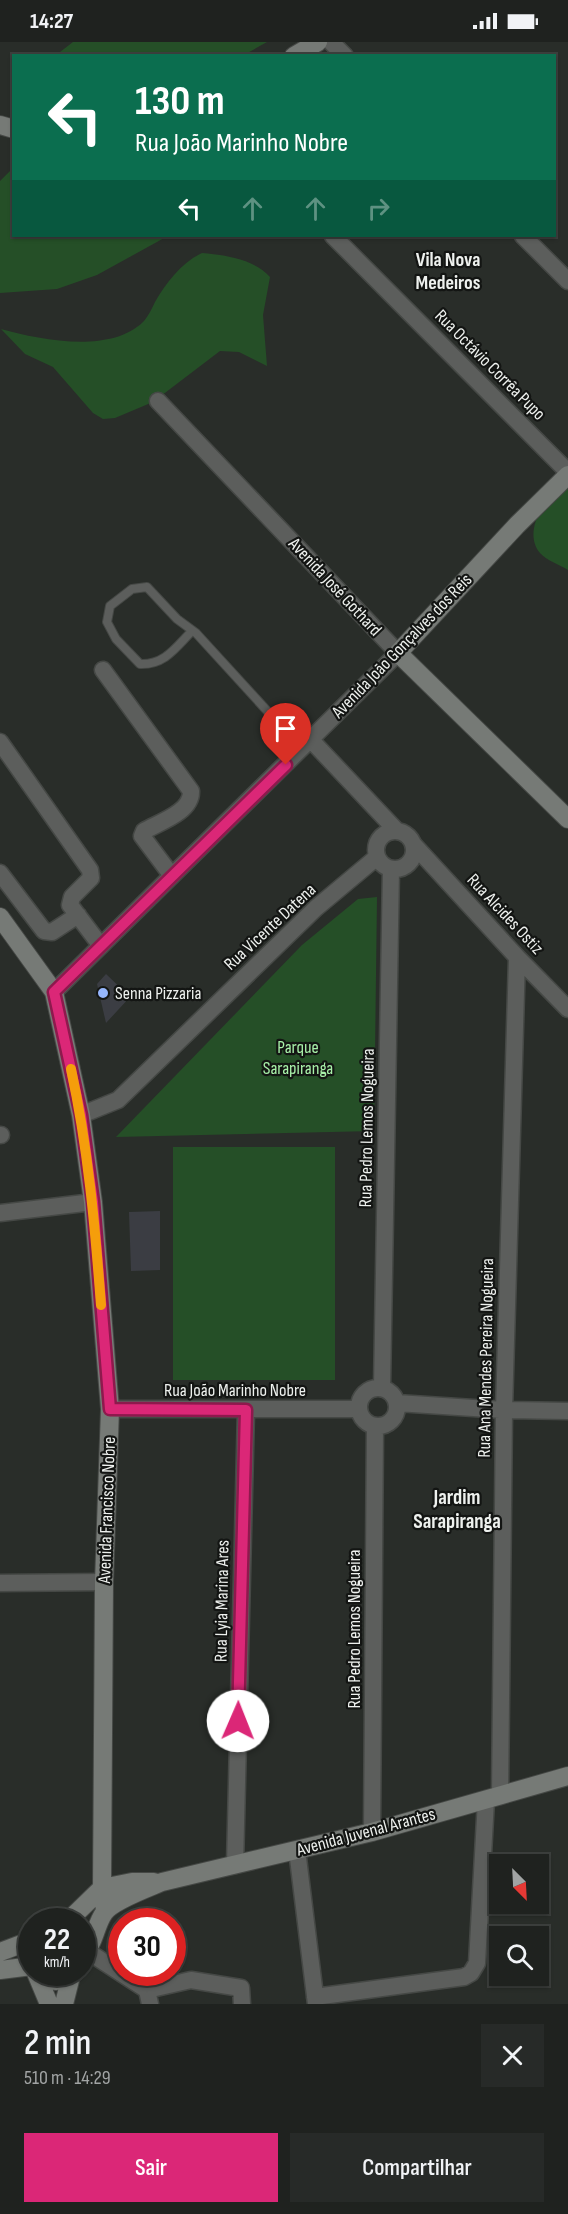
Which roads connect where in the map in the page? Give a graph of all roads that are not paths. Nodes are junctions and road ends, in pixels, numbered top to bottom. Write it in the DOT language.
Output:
graph roads {
  1 [pos="318,42"];
  2 [pos="331,42"];
  3 [pos="297,54"];
  4 [pos="343,54"];
  5 [pos="334,237"];
  6 [pos="524,237"];
  7 [pos="568,281"];
  8 [pos="158,401"];
  9 [pos="568,473"];
  10 [pos="192,631"];
  11 [pos="398,653"];
  12 [pos="103,670"];
  13 [pos="0,742"];
  14 [pos="306,744"];
  15 [pos="568,819"];
  16 [pos="396,830"];
  17 [pos="414,845"];
  18 [pos="377,857"];
  19 [pos="391,869"];
  20 [pos="0,873"];
  21 [pos="172,876"];
  22 [pos="78,915"];
  23 [pos="0,917"];
  24 [pos="101,946"];
  25 [pos="517,957"];
  26 [pos="54,992"];
  27 [pos="568,1009"];
  28 [pos="81,1115"];
  29 [pos="93,1202"];
  30 [pos="0,1213"];
  31 [pos="382,1388"];
  32 [pos="398,1403"];
  33 [pos="110,1409"];
  34 [pos="359,1409"];
  35 [pos="246,1410"];
  36 [pos="504,1410"];
  37 [pos="568,1411"];
  38 [pos="375,1426"];
  39 [pos="104,1582"];
  40 [pos="0,1583"];
  41 [pos="568,1776"];
  42 [pos="493,1798"];
  43 [pos="372,1832"];
  44 [pos="297,1850"];
  45 [pos="235,1865"];
  46 [pos="162,1882"];
  47 [pos="102,1888"];
  48 [pos="81,1908"];
  49 [pos="105,1910"];
  50 [pos="96,1929"];
  51 [pos="18,1945"];
  52 [pos="0,1952"];
  53 [pos="96,1960"];
  54 [pos="18,1967"];
  55 [pos="0,1970"];
  56 [pos="41,1986"];
  57 [pos="69,1986"];
  58 [pos="241,1996"];
  59 [pos="149,1997"];
  60 [pos="316,2000"];
  61 [pos="48,2004"];
  62 [pos="64,2004"];
  1 -- 3 [label="street"];
  2 -- 4 [label="street"];
  5 -- 9 [label="street, Rua Octávio Corrêa Pupo"];
  6 -- 7 [label="street"];
  8 -- 11 [label="street, Avenida José Gothard"];
  9 -- 11 [label="street, Avenida João Gonçalves dos Reis"];
  10 -- 10 [label="lane"];
  10 -- 14 [label="lane"];
  11 -- 14 [label="street, Avenida João Gonçalves dos Reis"];
  11 -- 15 [label="street, Avenida José Gothard"];
  12 -- 21 [label="street"];
  13 -- 22 [label="street"];
  14 -- 16 [label="street"];
  14 -- 21 [label="street, Avenida João Gonçalves dos Reis"];
  16 -- 17 [label="street"];
  16 -- 18 [label="street"];
  17 -- 19 [label="street"];
  17 -- 25 [label="street, Rua Alcides Ostiz"];
  18 -- 19 [label="street"];
  18 -- 28 [label="street, Rua Vicente Datena"];
  19 -- 31 [label="street, Rua Pedro Lemos Nogueira"];
  20 -- 22 [label="street"];
  21 -- 24 [label="street, Avenida João Gonçalves dos Reis"];
  22 -- 24 [label="street"];
  23 -- 26 [label="street, Avenida Francisco Nobre"];
  24 -- 26 [label="street, Avenida João Gonçalves dos Reis"];
  25 -- 27 [label="street, Rua Alcides Ostiz"];
  25 -- 36 [label="street, Rua Ana Mendes Pereira Nogueira"];
  26 -- 28 [label="street, Avenida Francisco Nobre"];
  28 -- 29 [label="street, Avenida Francisco Nobre"];
  29 -- 30 [label="street"];
  29 -- 33 [label="street, Avenida Francisco Nobre"];
  31 -- 32 [label="street"];
  31 -- 34 [label="street"];
  32 -- 36 [label="street"];
  32 -- 38 [label="street"];
  33 -- 35 [label="street, Rua João Marinho Nobre"];
  33 -- 39 [label="street, Avenida Francisco Nobre"];
  34 -- 35 [label="street, Rua João Marinho Nobre"];
  34 -- 38 [label="street"];
  35 -- 45 [label="street, Rua Lyia Marina Ares"];
  36 -- 37 [label="street"];
  36 -- 42 [label="street, Rua Ana Mendes Pereira Nogueira"];
  38 -- 43 [label="street, Rua Pedro Lemos Nogueira"];
  39 -- 40 [label="street"];
  39 -- 47 [label="street, Avenida Francisco Nobre"];
  41 -- 42 [label="street, Avenida Juvenal Arantes"];
  42 -- 43 [label="street, Avenida Juvenal Arantes"];
  42 -- 60 [label="street, Rua Ana Mendes Pereira Nogueira"];
  43 -- 44 [label="street, Avenida Juvenal Arantes"];
  44 -- 45 [label="street, Avenida Juvenal Arantes"];
  44 -- 60 [label="street"];
  45 -- 46 [label="street, Avenida Juvenal Arantes"];
  46 -- 47 [label="street"];
  46 -- 49 [label="street"];
  47 -- 48 [label="street"];
  47 -- 49 [label="street, Avenida Francisco Nobre"];
  49 -- 50 [label="street"];
  51 -- 52 [label="street"];
  53 -- 59 [label="street"];
  54 -- 55 [label="street"];
  56 -- 61 [label="street"];
  57 -- 62 [label="street"];
  58 -- 59 [label="street"];
}
